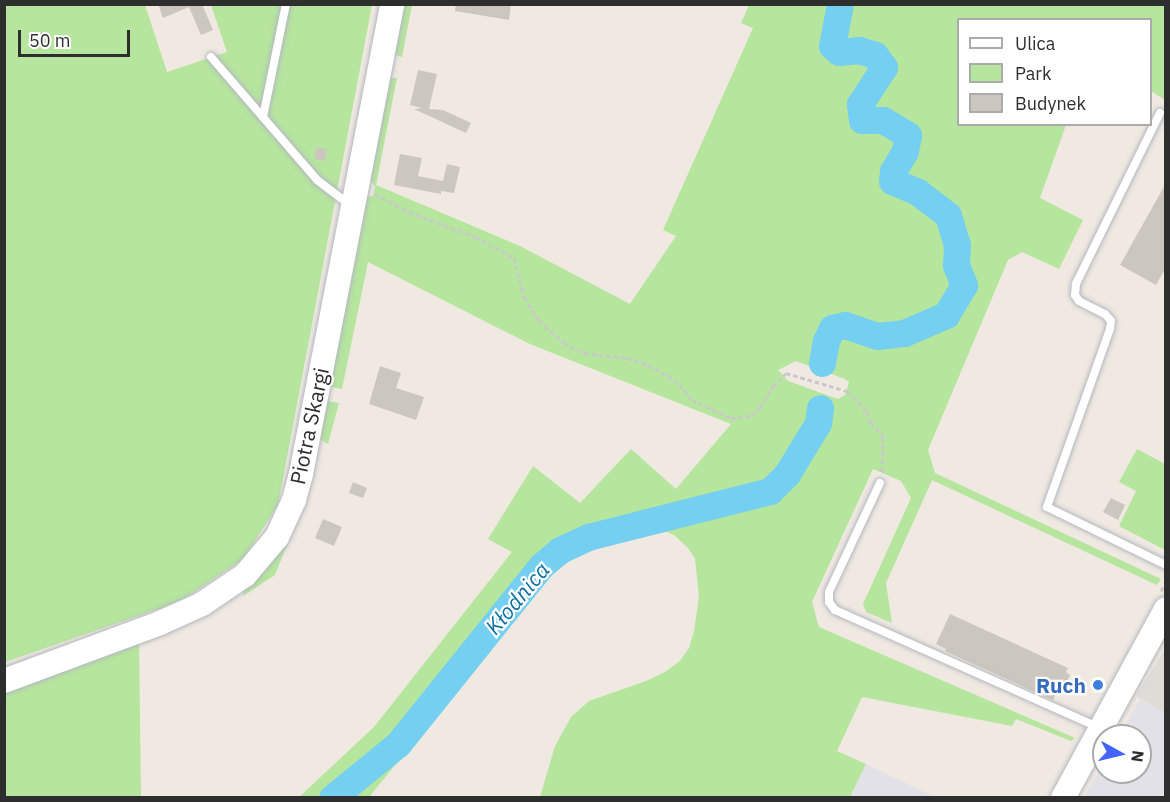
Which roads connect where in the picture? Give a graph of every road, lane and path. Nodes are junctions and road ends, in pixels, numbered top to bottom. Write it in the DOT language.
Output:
graph roads {
  1 [pos="286,4"];
  2 [pos="392,4"];
  3 [pos="211,57"];
  4 [pos="1160,113"];
  5 [pos="263,117"];
  6 [pos="356,196"];
  7 [pos="880,483"];
  8 [pos="1166,565"];
  9 [pos="1166,609"];
  10 [pos="4,681"];
  11 [pos="1092,724"];
  12 [pos="1103,724"];
  13 [pos="1092,745"];
  14 [pos="1064,798"];
  1 -- 5 [label="lane"];
  2 -- 6 [label="street, Piotra Skargi"];
  3 -- 5 [label="lane"];
  4 -- 8 [label="lane"];
  5 -- 6 [label="lane"];
  6 -- 7 [label="path"];
  6 -- 10 [label="street, Piotra Skargi"];
  7 -- 11 [label="lane"];
  9 -- 12 [label="street"];
  13 -- 14 [label="street"];
}
